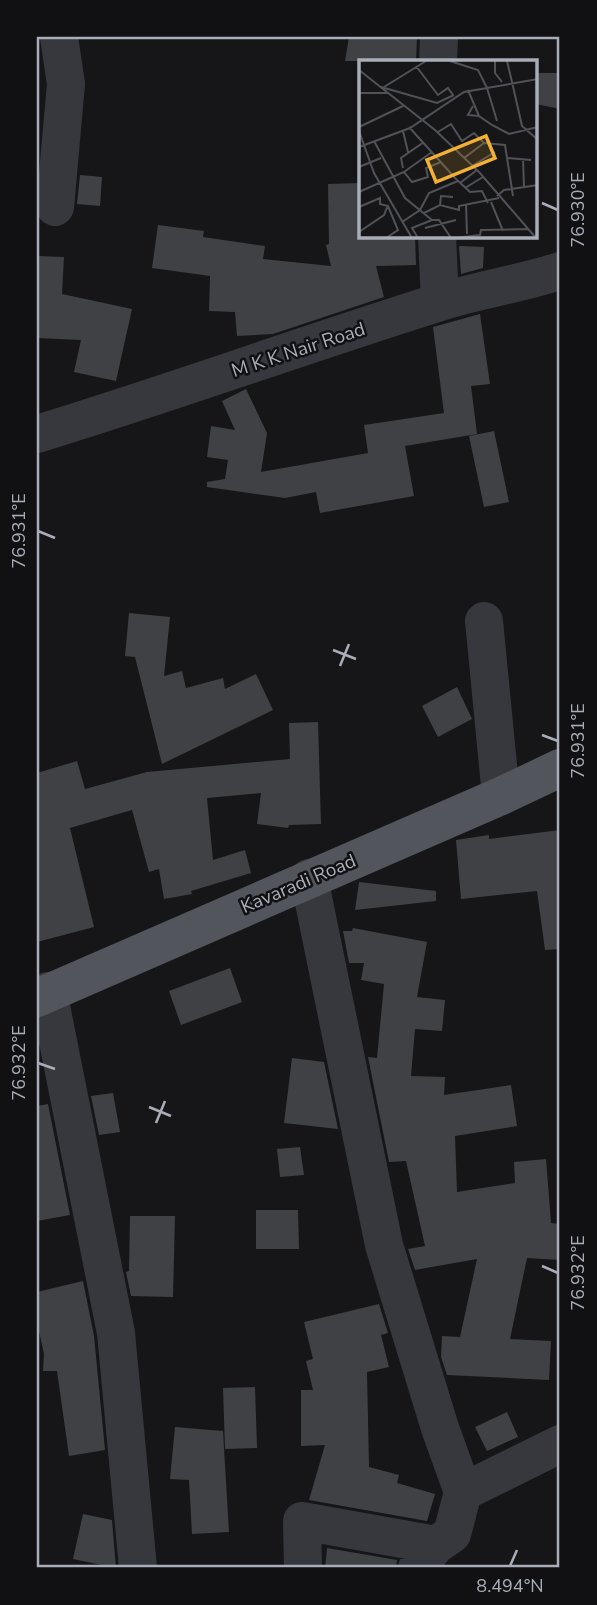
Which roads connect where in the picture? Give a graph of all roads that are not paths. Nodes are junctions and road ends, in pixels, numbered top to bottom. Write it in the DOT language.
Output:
graph roads {
  1 [pos="59,37"];
  2 [pos="439,37"];
  3 [pos="438,60"];
  4 [pos="55,207"];
  5 [pos="437,238"];
  6 [pos="560,271"];
  7 [pos="440,302"];
  8 [pos="37,434"];
  9 [pos="484,621"];
  10 [pos="560,768"];
  11 [pos="501,796"];
  12 [pos="309,878"];
  13 [pos="42,995"];
  14 [pos="560,1444"];
  15 [pos="463,1492"];
  16 [pos="427,1557"];
  17 [pos="138,1568"];
  18 [pos="303,1568"];
  1 -- 4 [label="street"];
  2 -- 3 [label="street"];
  5 -- 7 [label="street"];
  6 -- 7 [label="street, M K K Nair Road"];
  7 -- 8 [label="street, M K K Nair Road"];
  9 -- 11 [label="street"];
  10 -- 11 [label="main road, Kavaradi Road"];
  11 -- 12 [label="main road, Kavaradi Road"];
  12 -- 13 [label="main road, Kavaradi Road"];
  12 -- 15 [label="street"];
  13 -- 17 [label="street"];
  14 -- 15 [label="street"];
  15 -- 16 [label="street"];
  16 -- 18 [label="street"];
}
